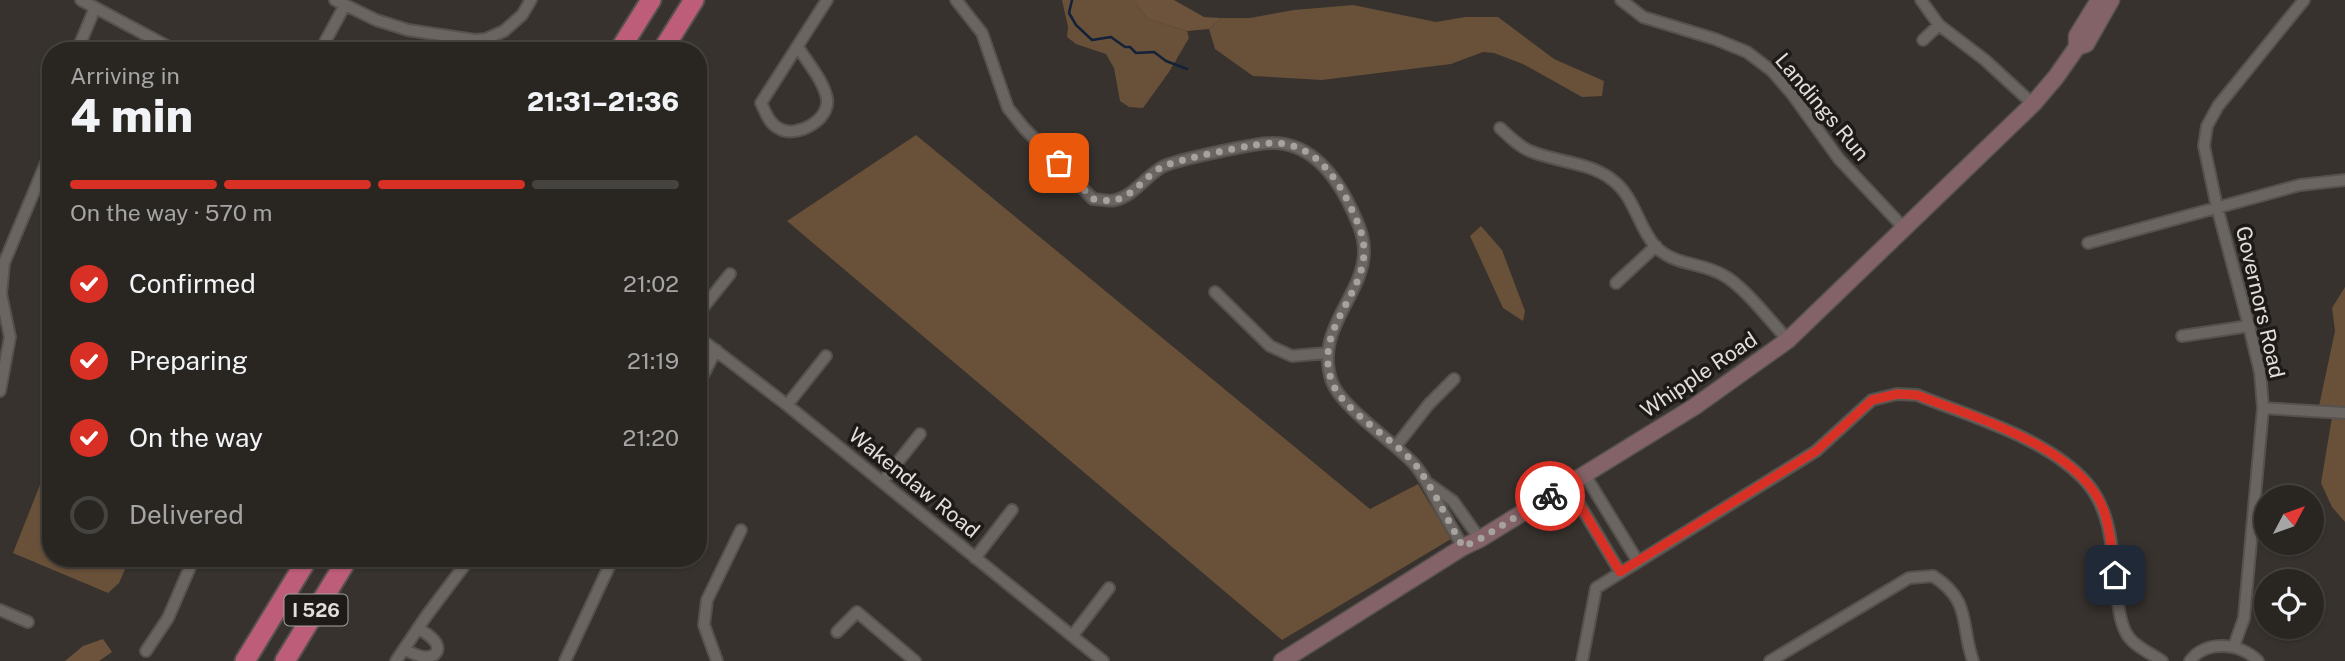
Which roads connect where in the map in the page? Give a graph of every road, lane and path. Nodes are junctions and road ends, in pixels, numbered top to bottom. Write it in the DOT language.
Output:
graph roads {
  1 [pos="81,0"];
  2 [pos="531,0"];
  3 [pos="651,0"];
  4 [pos="694,0"];
  5 [pos="827,0"];
  6 [pos="956,0"];
  7 [pos="1922,0"];
  8 [pos="2099,0"];
  9 [pos="2111,0"];
  10 [pos="2304,0"];
  11 [pos="340,2"];
  12 [pos="1627,2"];
  13 [pos="95,8"];
  14 [pos="1939,25"];
  15 [pos="459,37"];
  16 [pos="1923,40"];
  17 [pos="80,42"];
  18 [pos="159,42"];
  19 [pos="324,42"];
  20 [pos="458,42"];
  21 [pos="625,42"];
  22 [pos="668,42"];
  23 [pos="798,47"];
  24 [pos="2077,47"];
  25 [pos="2033,104"];
  26 [pos="1500,128"];
  27 [pos="42,172"];
  28 [pos="2345,180"];
  29 [pos="2217,206"];
  30 [pos="1903,227"];
  31 [pos="2088,243"];
  32 [pos="1656,246"];
  33 [pos="730,274"];
  34 [pos="1616,282"];
  35 [pos="1215,292"];
  36 [pos="707,303"];
  37 [pos="2249,326"];
  38 [pos="2182,336"];
  39 [pos="1788,340"];
  40 [pos="707,344"];
  41 [pos="716,350"];
  42 [pos="1327,353"];
  43 [pos="826,356"];
  44 [pos="707,368"];
  45 [pos="1454,379"];
  46 [pos="0,391"];
  47 [pos="787,405"];
  48 [pos="2263,408"];
  49 [pos="2345,413"];
  50 [pos="920,434"];
  51 [pos="1396,446"];
  52 [pos="1586,475"];
  53 [pos="882,482"];
  54 [pos="1427,483"];
  55 [pos="1568,485"];
  56 [pos="1012,510"];
  57 [pos="741,530"];
  58 [pos="1480,539"];
  59 [pos="1463,547"];
  60 [pos="975,558"];
  61 [pos="1637,560"];
  62 [pos="190,567"];
  63 [pos="302,567"];
  64 [pos="342,567"];
  65 [pos="463,567"];
  66 [pos="608,567"];
  67 [pos="1620,572"];
  68 [pos="1109,588"];
  69 [pos="0,610"];
  70 [pos="28,622"];
  71 [pos="418,628"];
  72 [pos="837,632"];
  73 [pos="1073,635"];
  74 [pos="2234,646"];
  75 [pos="404,649"];
  76 [pos="146,651"];
  77 [pos="245,661"];
  78 [pos="285,661"];
  79 [pos="396,661"];
  80 [pos="565,661"];
  81 [pos="716,661"];
  82 [pos="915,661"];
  83 [pos="1103,661"];
  84 [pos="1282,661"];
  85 [pos="1582,661"];
  86 [pos="1770,661"];
  87 [pos="1973,661"];
  88 [pos="2162,661"];
  89 [pos="2190,661"];
  90 [pos="2258,661"];
  1 -- 13 [label="street"];
  2 -- 15 [label="street"];
  3 -- 21 [label="highway"];
  4 -- 22 [label="highway"];
  5 -- 23 [label="street"];
  6 -- 42 [label="street"];
  7 -- 14 [label="street"];
  8 -- 24 [label="main road, Whipple Road"];
  9 -- 24 [label="main road, Whipple Road"];
  10 -- 29 [label="street, Governors Road"];
  11 -- 15 [label="street"];
  11 -- 19 [label="street"];
  12 -- 30 [label="street, Landings Run"];
  13 -- 17 [label="street"];
  13 -- 18 [label="street"];
  14 -- 16 [label="street"];
  14 -- 25 [label="street"];
  15 -- 20 [label="street"];
  23 -- 23 [label="street"];
  24 -- 25 [label="main road, Whipple Road"];
  25 -- 30 [label="main road, Whipple Road"];
  26 -- 32 [label="street"];
  27 -- 46 [label="street"];
  28 -- 29 [label="street"];
  29 -- 31 [label="street"];
  29 -- 37 [label="street, Governors Road"];
  30 -- 39 [label="main road, Whipple Road"];
  32 -- 34 [label="street"];
  32 -- 39 [label="street"];
  33 -- 36 [label="street"];
  35 -- 42 [label="street"];
  37 -- 38 [label="street"];
  37 -- 48 [label="street, Governors Road"];
  39 -- 52 [label="main road, Whipple Road"];
  40 -- 41 [label="street, Wakendaw Road"];
  41 -- 44 [label="street"];
  41 -- 47 [label="street, Wakendaw Road"];
  42 -- 51 [label="street"];
  43 -- 47 [label="street"];
  45 -- 51 [label="street"];
  47 -- 53 [label="street, Wakendaw Road"];
  48 -- 49 [label="street"];
  48 -- 74 [label="street, Governors Road"];
  50 -- 53 [label="street"];
  51 -- 54 [label="street"];
  52 -- 55 [label="main road, Whipple Road"];
  52 -- 61 [label="street"];
  53 -- 60 [label="street, Wakendaw Road"];
  54 -- 58 [label="street"];
  54 -- 59 [label="street"];
  55 -- 58 [label="main road, Whipple Road"];
  55 -- 67 [label="street"];
  56 -- 60 [label="street"];
  57 -- 81 [label="street"];
  58 -- 59 [label="main road, Whipple Road"];
  59 -- 84 [label="main road, Whipple Road"];
  60 -- 73 [label="street, Wakendaw Road"];
  61 -- 67 [label="street"];
  61 -- 88 [label="street"];
  62 -- 76 [label="street"];
  63 -- 77 [label="highway, I 526"];
  64 -- 78 [label="highway, I 526"];
  65 -- 71 [label="street"];
  66 -- 80 [label="street"];
  67 -- 85 [label="street"];
  68 -- 73 [label="street"];
  69 -- 70 [label="street"];
  71 -- 75 [label="street"];
  71 -- 75 [label="street"];
  72 -- 82 [label="street"];
  73 -- 83 [label="street, Wakendaw Road"];
  74 -- 89 [label="street"];
  74 -- 90 [label="street"];
  75 -- 79 [label="street"];
  86 -- 87 [label="street"];
}
